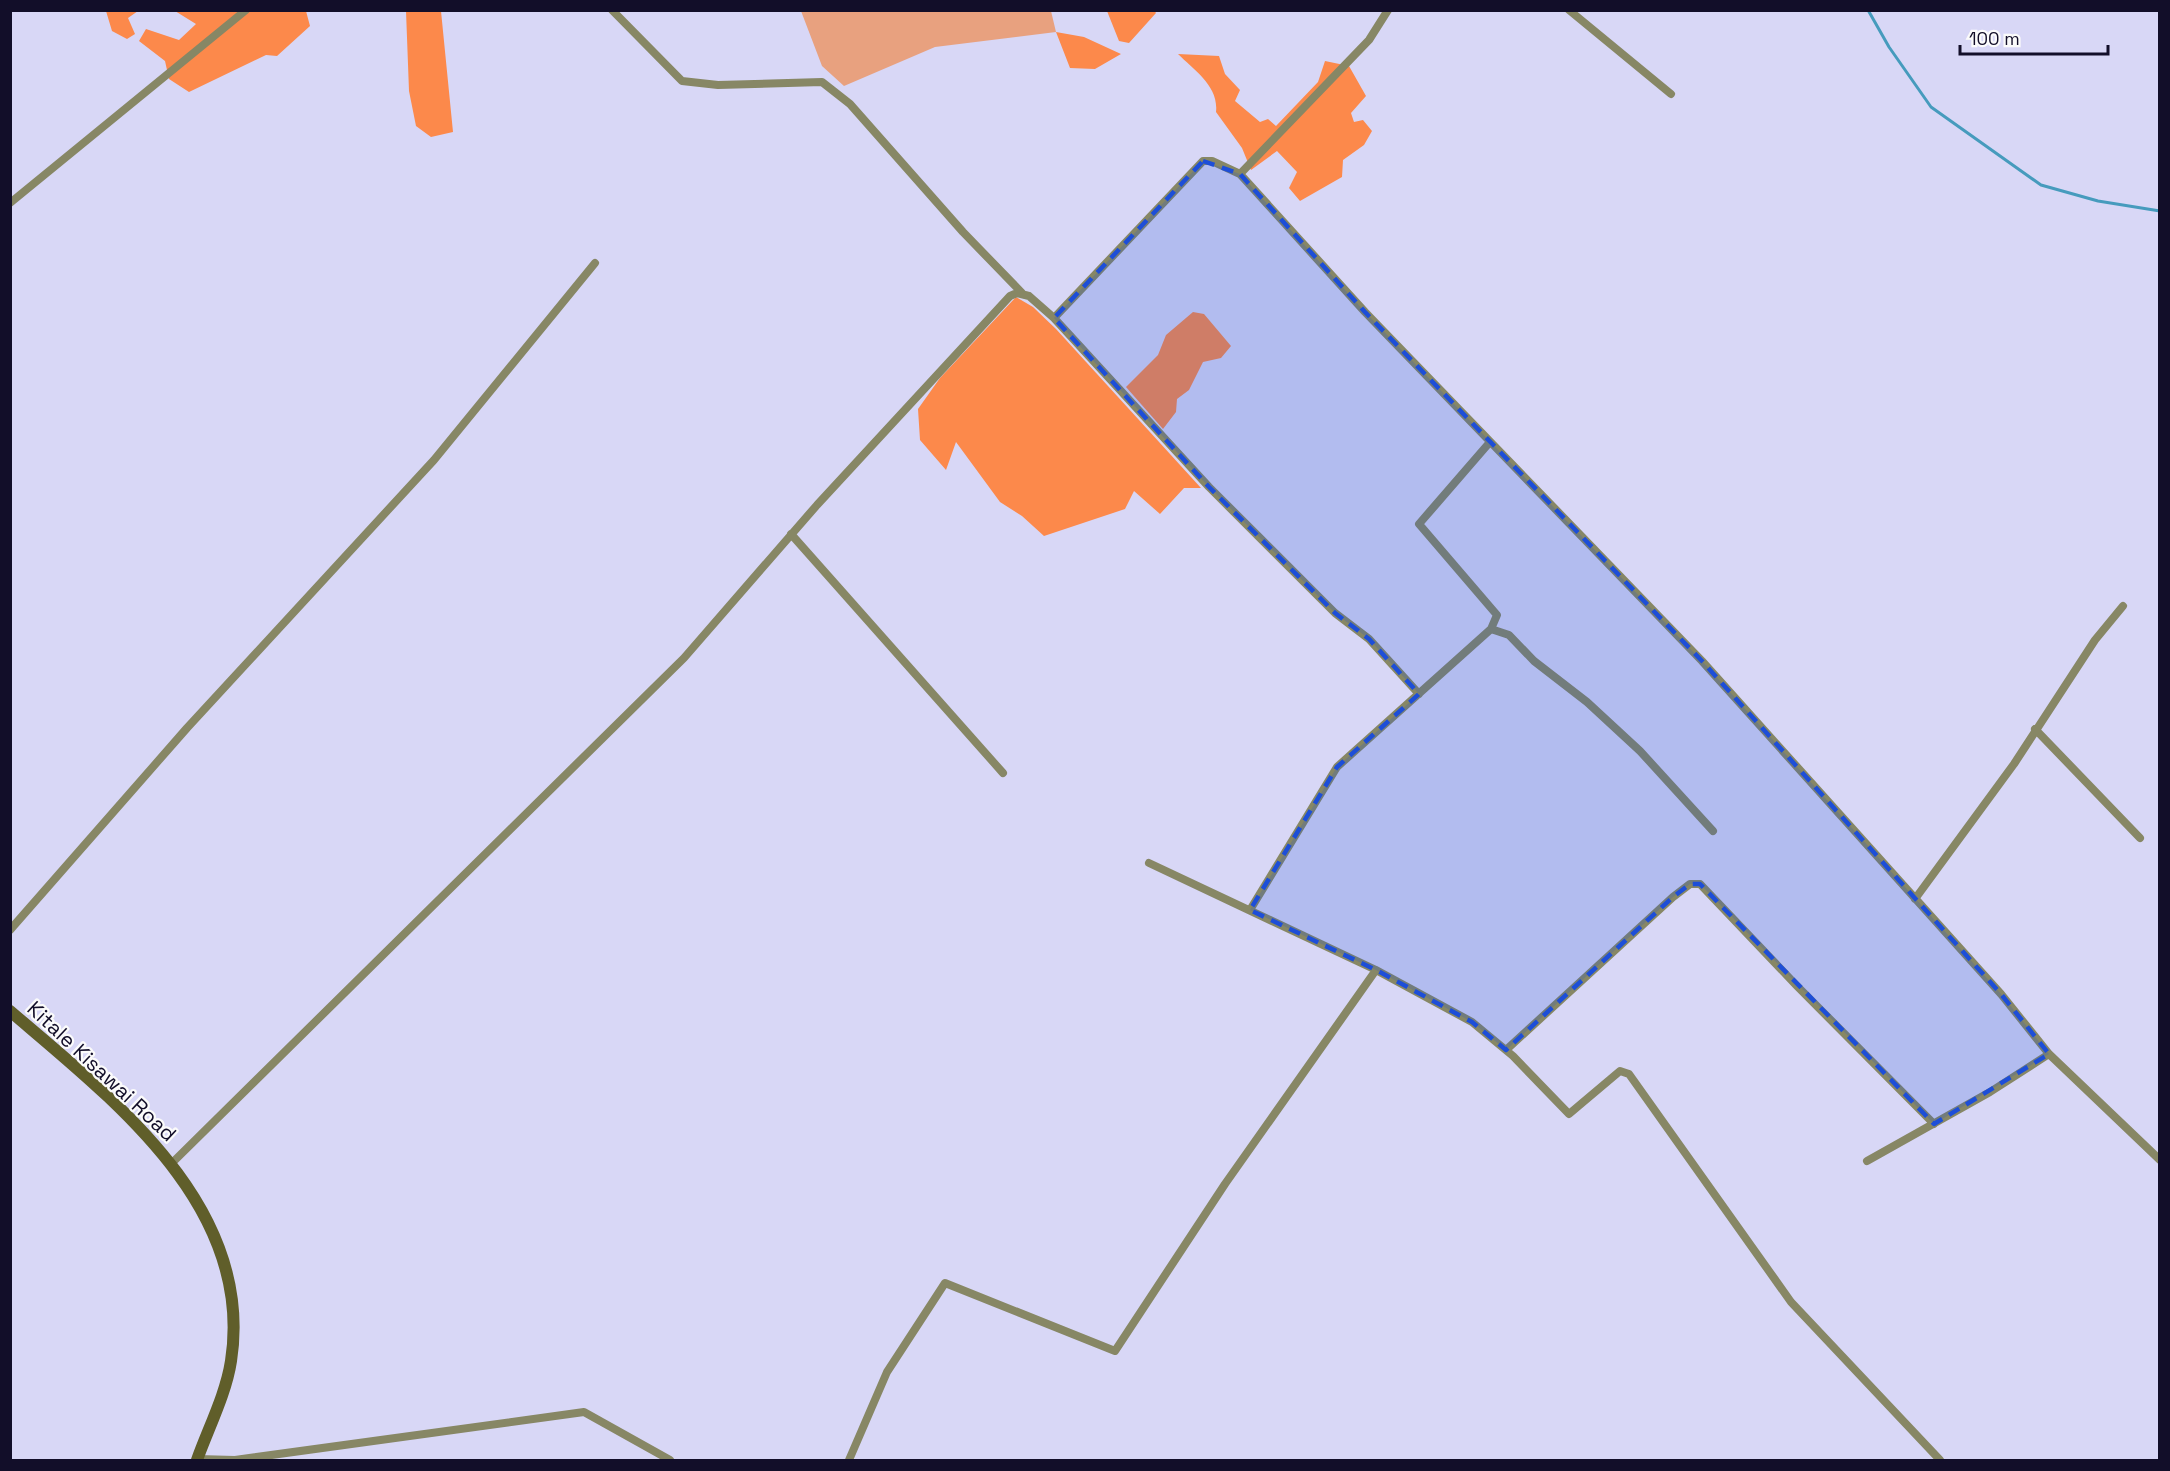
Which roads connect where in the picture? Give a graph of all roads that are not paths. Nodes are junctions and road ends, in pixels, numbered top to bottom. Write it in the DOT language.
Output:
graph roads {
  1 [pos="246,10"];
  2 [pos="612,10"];
  3 [pos="1388,10"];
  4 [pos="1569,10"];
  5 [pos="1671,94"];
  6 [pos="1240,174"];
  7 [pos="10,202"];
  8 [pos="595,263"];
  9 [pos="1022,293"];
  10 [pos="1054,318"];
  11 [pos="1490,442"];
  12 [pos="791,534"];
  13 [pos="2123,606"];
  14 [pos="1491,629"];
  15 [pos="1419,694"];
  16 [pos="2035,729"];
  17 [pos="1003,773"];
  18 [pos="1713,831"];
  19 [pos="2140,838"];
  20 [pos="1149,862"];
  21 [pos="1914,899"];
  22 [pos="1250,910"];
  23 [pos="10,930"];
  24 [pos="1376,970"];
  25 [pos="10,1011"];
  26 [pos="1506,1050"];
  27 [pos="2049,1054"];
  28 [pos="1934,1124"];
  29 [pos="2160,1160"];
  30 [pos="1866,1161"];
  31 [pos="172,1163"];
  32 [pos="197,1460"];
  33 [pos="670,1461"];
  34 [pos="849,1461"];
  35 [pos="1940,1461"];
  1 -- 7 [label="street"];
  2 -- 9 [label="street"];
  3 -- 6 [label="street"];
  4 -- 5 [label="street"];
  6 -- 10 [label="street"];
  6 -- 11 [label="street"];
  8 -- 23 [label="street"];
  9 -- 10 [label="street"];
  9 -- 12 [label="street"];
  10 -- 15 [label="street"];
  11 -- 14 [label="street"];
  11 -- 21 [label="street"];
  12 -- 17 [label="street"];
  12 -- 31 [label="street"];
  13 -- 16 [label="street"];
  14 -- 15 [label="street"];
  14 -- 18 [label="street"];
  15 -- 22 [label="street"];
  16 -- 19 [label="street"];
  16 -- 21 [label="street"];
  20 -- 22 [label="street"];
  21 -- 27 [label="street"];
  22 -- 24 [label="street"];
  24 -- 26 [label="street"];
  24 -- 34 [label="street"];
  25 -- 31 [label="street, Kitale Kisawai Road"];
  26 -- 28 [label="street"];
  26 -- 35 [label="street"];
  27 -- 28 [label="street"];
  27 -- 29 [label="street"];
  28 -- 30 [label="street"];
  31 -- 32 [label="street, Kitale Kisawai Road"];
  32 -- 33 [label="street"];
}
